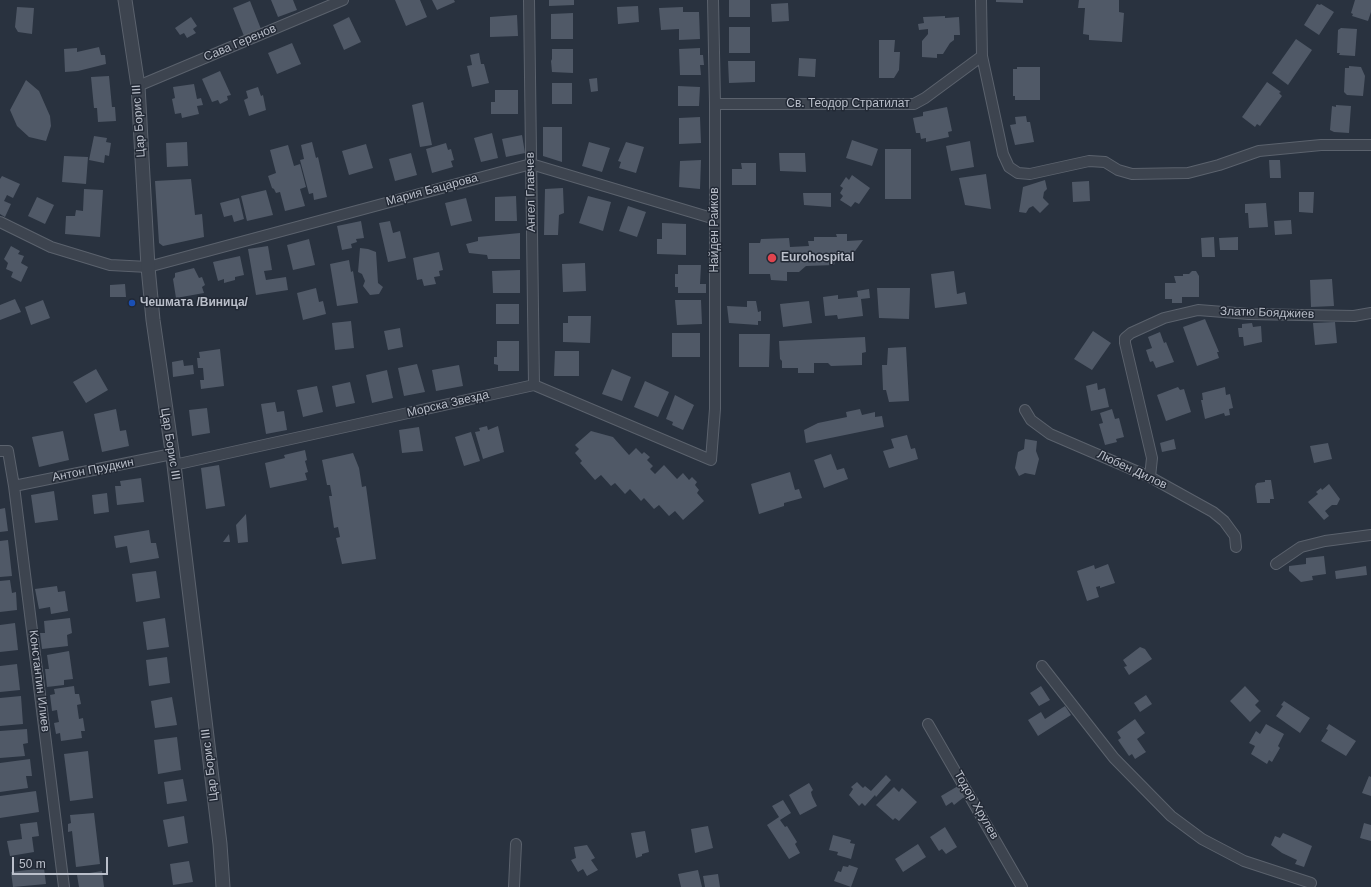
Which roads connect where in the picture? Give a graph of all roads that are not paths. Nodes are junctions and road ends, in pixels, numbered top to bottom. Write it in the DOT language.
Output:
graph roads {
  1 [pos="125,0"];
  2 [pos="343,0"];
  3 [pos="529,0"];
  4 [pos="713,0"];
  5 [pos="981,0"];
  6 [pos="982,56"];
  7 [pos="138,86"];
  8 [pos="715,104"];
  9 [pos="1371,145"];
  10 [pos="531,164"];
  11 [pos="715,219"];
  12 [pos="0,222"];
  13 [pos="148,267"];
  14 [pos="1371,313"];
  15 [pos="534,385"];
  16 [pos="1025,410"];
  17 [pos="0,451"];
  18 [pos="173,460"];
  19 [pos="1150,477"];
  20 [pos="13,481"];
  21 [pos="1371,536"];
  22 [pos="1236,547"];
  23 [pos="1276,564"];
  24 [pos="1042,666"];
  25 [pos="928,724"];
  26 [pos="516,844"];
  27 [pos="1311,883"];
  28 [pos="64,887"];
  29 [pos="222,887"];
  30 [pos="514,887"];
  31 [pos="1022,887"];
  1 -- 7 [label="street, Цар Борис III"];
  2 -- 7 [label="street, Сава Геренов"];
  3 -- 10 [label="street, Ангел Главчев"];
  4 -- 8 [label="street, Найден Райков"];
  5 -- 6 [label="street"];
  6 -- 8 [label="street, Св. Теодор Стратилат"];
  6 -- 9 [label="street"];
  7 -- 13 [label="street, Цар Борис III"];
  8 -- 11 [label="street, Найден Райков"];
  10 -- 11 [label="street"];
  10 -- 13 [label="street, Мария Бацарова"];
  10 -- 15 [label="street, Ангел Главчев"];
  11 -- 15 [label="street, Найден Райков"];
  12 -- 13 [label="street, Мария Бацарова"];
  13 -- 18 [label="street, Цар Борис III"];
  14 -- 19 [label="street, Златю Бояджиев"];
  15 -- 18 [label="street, Морска Звезда"];
  16 -- 19 [label="street, Любен Дилов"];
  17 -- 20 [label="street, Константин Илиев"];
  18 -- 20 [label="street, Антон Прудкин"];
  18 -- 29 [label="street, Цар Борис III"];
  19 -- 22 [label="street, Любен Дилов"];
  20 -- 28 [label="street, Константин Илиев"];
  21 -- 23 [label="street"];
  24 -- 27 [label="street"];
  25 -- 31 [label="street, Тодор Хрулев"];
  26 -- 30 [label="street"];
}
